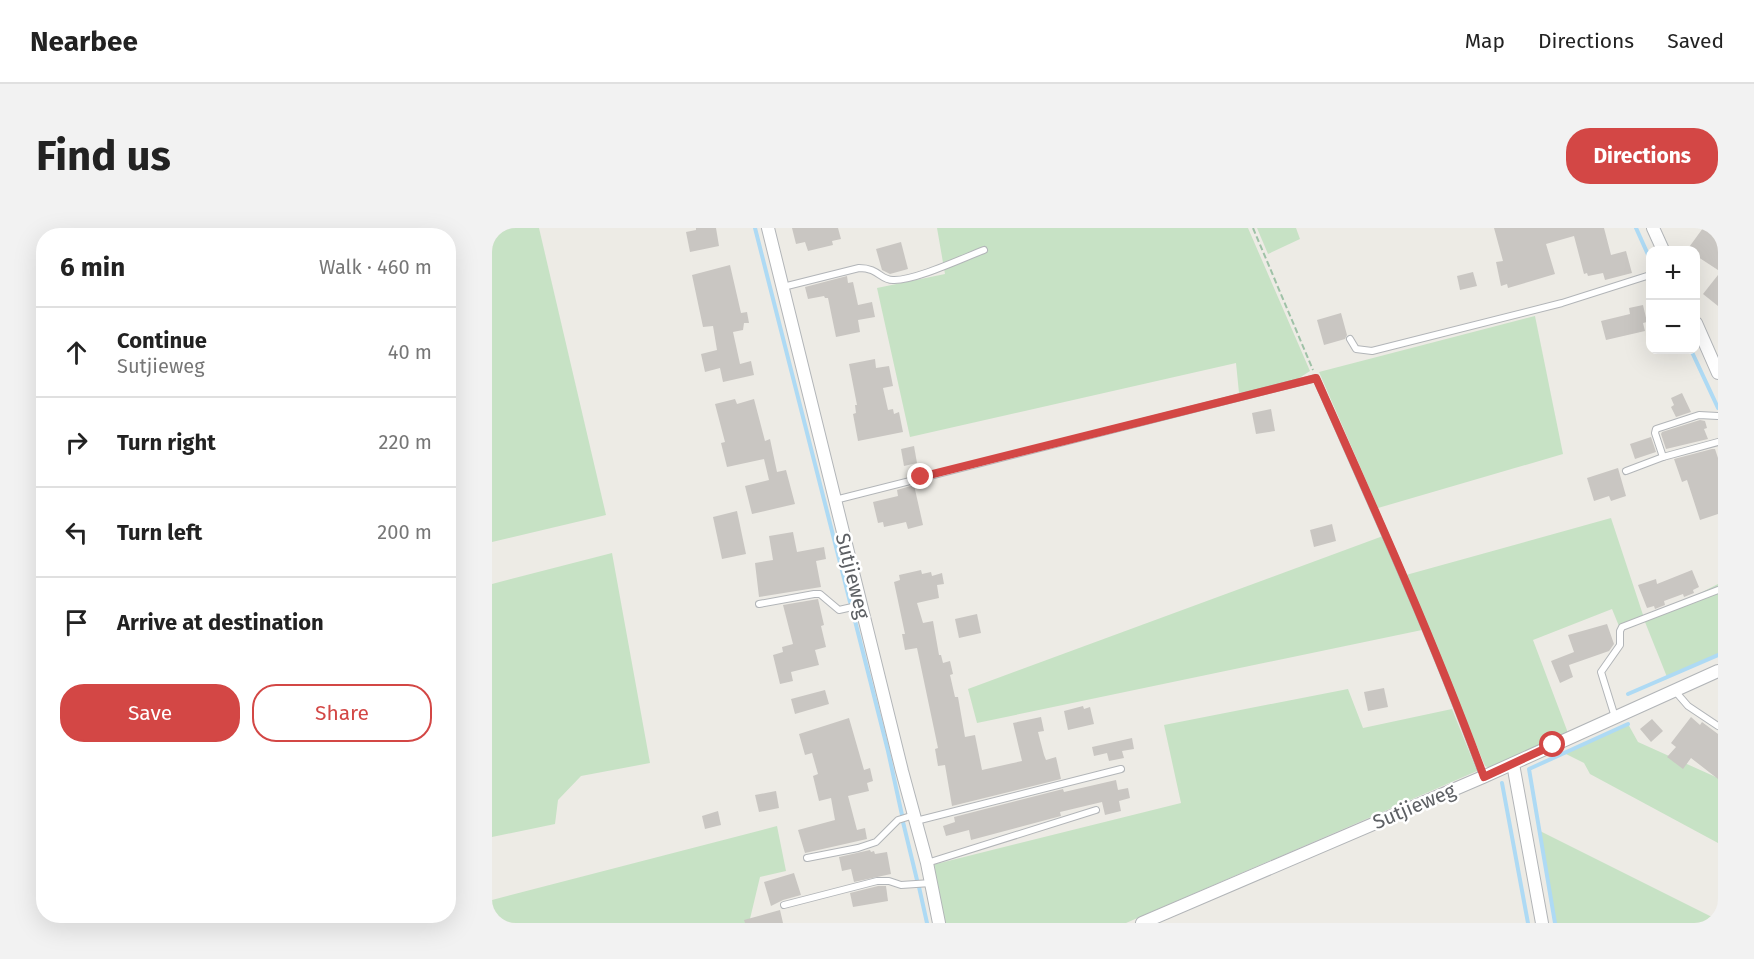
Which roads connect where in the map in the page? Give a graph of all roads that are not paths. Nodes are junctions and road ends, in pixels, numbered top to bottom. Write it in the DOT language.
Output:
graph roads {
  1 [pos="768,228"];
  2 [pos="1653,228"];
  3 [pos="1661,246"];
  4 [pos="984,250"];
  5 [pos="1646,276"];
  6 [pos="782,287"];
  7 [pos="1700,334"];
  8 [pos="1350,339"];
  9 [pos="1718,373"];
  10 [pos="1718,416"];
  11 [pos="1718,442"];
  12 [pos="1663,458"];
  13 [pos="1626,471"];
  14 [pos="834,500"];
  15 [pos="1718,590"];
  16 [pos="759,604"];
  17 [pos="861,605"];
  18 [pos="1718,671"];
  19 [pos="1674,691"];
  20 [pos="1615,717"];
  21 [pos="1718,726"];
  22 [pos="1513,764"];
  23 [pos="1121,769"];
  24 [pos="1484,777"];
  25 [pos="1096,810"];
  26 [pos="914,818"];
  27 [pos="807,858"];
  28 [pos="927,863"];
  29 [pos="931,883"];
  30 [pos="784,905"];
  31 [pos="939,923"];
  32 [pos="1142,923"];
  33 [pos="1542,923"];
  1 -- 6 [label="street, Sutjieweg"];
  2 -- 3 [label="street"];
  4 -- 6 [label="lane"];
  5 -- 8 [label="lane"];
  6 -- 14 [label="street, Sutjieweg"];
  7 -- 9 [label="street"];
  10 -- 12 [label="lane"];
  11 -- 12 [label="lane"];
  12 -- 13 [label="lane"];
  14 -- 17 [label="street, Sutjieweg"];
  14 -- 24 [label="lane"];
  15 -- 20 [label="lane"];
  16 -- 17 [label="lane"];
  17 -- 26 [label="street, Sutjieweg"];
  18 -- 19 [label="street, Sutjieweg"];
  19 -- 20 [label="street, Sutjieweg"];
  19 -- 21 [label="lane"];
  20 -- 22 [label="street, Sutjieweg"];
  22 -- 24 [label="street, Sutjieweg"];
  22 -- 33 [label="street"];
  23 -- 26 [label="lane"];
  24 -- 32 [label="street, Sutjieweg"];
  25 -- 28 [label="lane"];
  26 -- 27 [label="lane"];
  26 -- 28 [label="street, Sutjieweg"];
  28 -- 29 [label="street, Sutjieweg"];
  29 -- 30 [label="lane"];
  29 -- 31 [label="street, Sutjieweg"];
}
